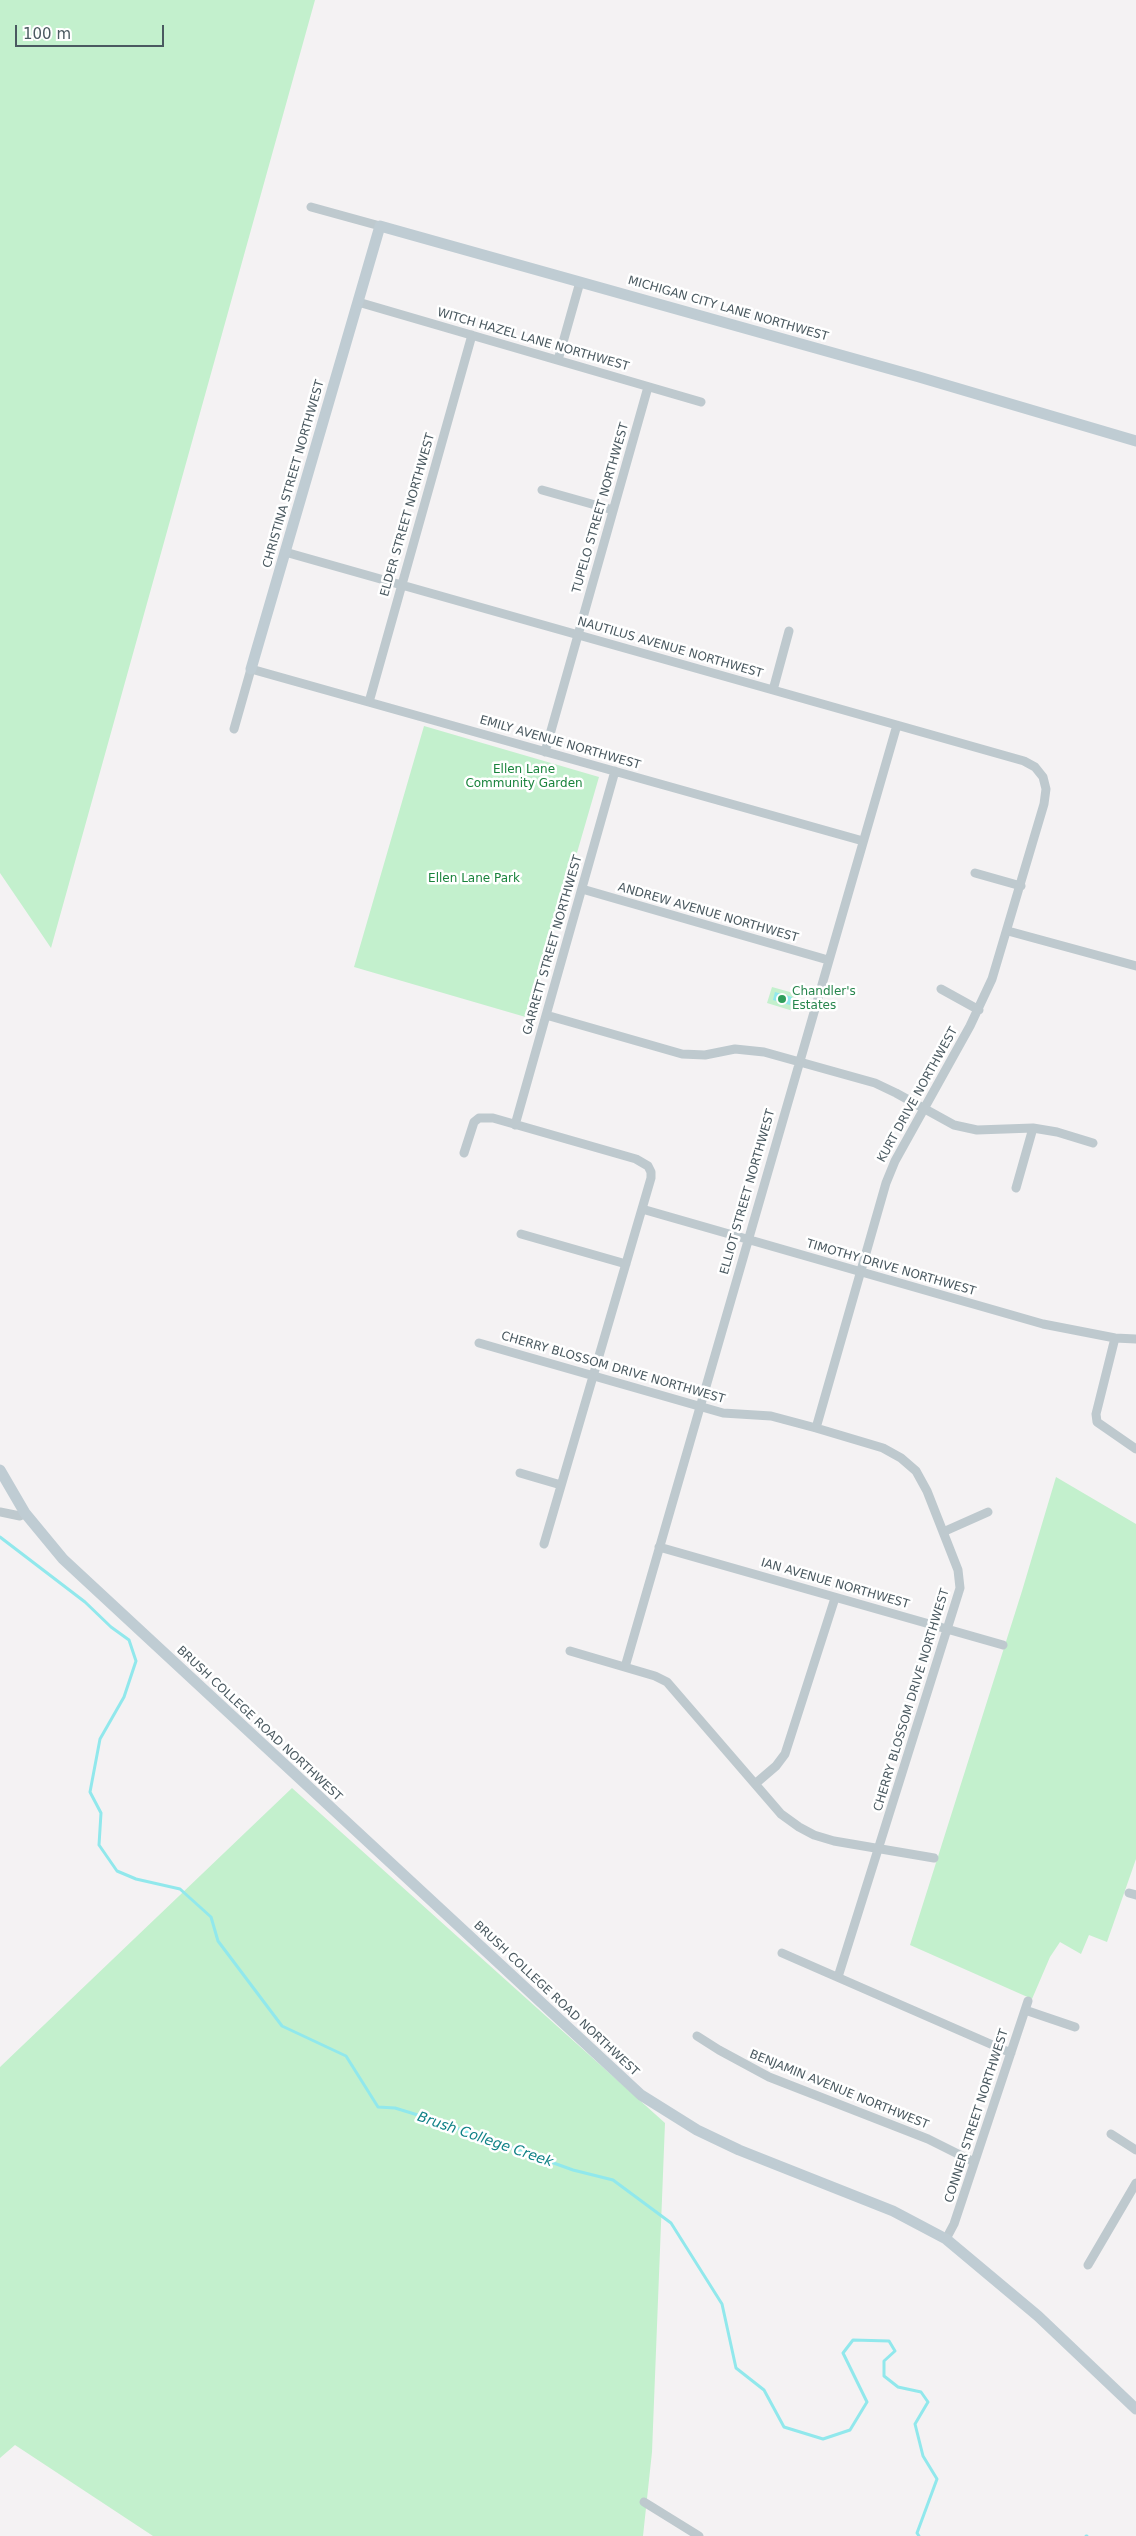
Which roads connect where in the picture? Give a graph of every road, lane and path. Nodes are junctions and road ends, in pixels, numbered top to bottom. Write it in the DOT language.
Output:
graph roads {
  1 [pos="311,207"];
  2 [pos="380,226"];
  3 [pos="580,282"];
  4 [pos="358,302"];
  5 [pos="472,335"];
  6 [pos="558,360"];
  7 [pos="648,386"];
  8 [pos="701,402"];
  9 [pos="1136,441"];
  10 [pos="542,490"];
  11 [pos="613,510"];
  12 [pos="285,552"];
  13 [pos="402,585"];
  14 [pos="790,631"];
  15 [pos="578,635"];
  16 [pos="251,669"];
  17 [pos="773,690"];
  18 [pos="369,702"];
  19 [pos="897,725"];
  20 [pos="234,729"];
  21 [pos="545,752"];
  22 [pos="615,771"];
  23 [pos="1043,777"];
  24 [pos="863,841"];
  25 [pos="975,873"];
  26 [pos="1021,886"];
  27 [pos="582,889"];
  28 [pos="1008,931"];
  29 [pos="828,960"];
  30 [pos="1136,966"];
  31 [pos="941,989"];
  32 [pos="979,1010"];
  33 [pos="546,1015"];
  34 [pos="799,1062"];
  35 [pos="924,1108"];
  36 [pos="515,1125"];
  37 [pos="1033,1128"];
  38 [pos="1093,1143"];
  39 [pos="464,1153"];
  40 [pos="1016,1188"];
  41 [pos="642,1209"];
  42 [pos="521,1234"];
  43 [pos="747,1240"];
  44 [pos="626,1264"];
  45 [pos="860,1272"];
  46 [pos="1115,1338"];
  47 [pos="1136,1339"];
  48 [pos="479,1343"];
  49 [pos="593,1376"];
  50 [pos="699,1406"];
  51 [pos="816,1428"];
  52 [pos="1136,1449"];
  53 [pos="0,1470"];
  54 [pos="520,1473"];
  55 [pos="562,1485"];
  56 [pos="0,1512"];
  57 [pos="988,1512"];
  58 [pos="25,1513"];
  59 [pos="943,1532"];
  60 [pos="544,1544"];
  61 [pos="659,1547"];
  62 [pos="835,1598"];
  63 [pos="948,1630"];
  64 [pos="1003,1645"];
  65 [pos="570,1652"];
  66 [pos="625,1667"];
  67 [pos="755,1784"];
  68 [pos="879,1847"];
  69 [pos="934,1858"];
  70 [pos="782,1952"];
  71 [pos="838,1977"];
  72 [pos="1028,2000"];
  73 [pos="1025,2010"];
  74 [pos="1075,2027"];
  75 [pos="697,2036"];
  76 [pos="1011,2053"];
  77 [pos="1111,2134"];
  78 [pos="1136,2150"];
  79 [pos="974,2162"];
  80 [pos="1136,2183"];
  81 [pos="946,2239"];
  82 [pos="1088,2265"];
  83 [pos="1136,2409"];
  84 [pos="644,2502"];
  85 [pos="699,2536"];
  1 -- 2 [label="street, MICHIGAN CITY LANE NORTHWEST"];
  2 -- 3 [label="street, MICHIGAN CITY LANE NORTHWEST"];
  2 -- 4 [label="street, CHRISTINA STREET NORTHWEST"];
  3 -- 6 [label="street"];
  3 -- 9 [label="street, MICHIGAN CITY LANE NORTHWEST"];
  4 -- 5 [label="street, WITCH HAZEL LANE NORTHWEST"];
  4 -- 12 [label="street, CHRISTINA STREET NORTHWEST"];
  5 -- 6 [label="street, WITCH HAZEL LANE NORTHWEST"];
  5 -- 13 [label="street, ELDER STREET NORTHWEST"];
  6 -- 7 [label="street, WITCH HAZEL LANE NORTHWEST"];
  7 -- 8 [label="street, WITCH HAZEL LANE NORTHWEST"];
  7 -- 11 [label="street, TUPELO STREET NORTHWEST"];
  10 -- 11 [label="street"];
  11 -- 15 [label="street, TUPELO STREET NORTHWEST"];
  12 -- 13 [label="street, NAUTILUS AVENUE NORTHWEST"];
  12 -- 16 [label="street, CHRISTINA STREET NORTHWEST"];
  13 -- 15 [label="street, NAUTILUS AVENUE NORTHWEST"];
  13 -- 18 [label="street, ELDER STREET NORTHWEST"];
  14 -- 17 [label="street"];
  15 -- 17 [label="street, NAUTILUS AVENUE NORTHWEST"];
  15 -- 21 [label="street, TUPELO STREET NORTHWEST"];
  16 -- 18 [label="street, EMILY AVENUE NORTHWEST"];
  16 -- 20 [label="street, CHRISTINA STREET NORTHWEST"];
  17 -- 19 [label="street, NAUTILUS AVENUE NORTHWEST"];
  18 -- 21 [label="street, EMILY AVENUE NORTHWEST"];
  19 -- 23 [label="street, NAUTILUS AVENUE NORTHWEST"];
  19 -- 24 [label="street, ELLIOT STREET NORTHWEST"];
  21 -- 22 [label="street, EMILY AVENUE NORTHWEST"];
  22 -- 24 [label="street, EMILY AVENUE NORTHWEST"];
  22 -- 27 [label="street, GARRETT STREET NORTHWEST"];
  23 -- 26 [label="street, KURT DRIVE NORTHWEST"];
  24 -- 29 [label="street, ELLIOT STREET NORTHWEST"];
  25 -- 26 [label="street"];
  26 -- 28 [label="street, KURT DRIVE NORTHWEST"];
  27 -- 29 [label="street, ANDREW AVENUE NORTHWEST"];
  27 -- 33 [label="street, GARRETT STREET NORTHWEST"];
  28 -- 30 [label="street"];
  28 -- 32 [label="street, KURT DRIVE NORTHWEST"];
  29 -- 34 [label="street, ELLIOT STREET NORTHWEST"];
  31 -- 32 [label="street"];
  32 -- 35 [label="street, KURT DRIVE NORTHWEST"];
  33 -- 34 [label="street"];
  33 -- 36 [label="street, GARRETT STREET NORTHWEST"];
  34 -- 35 [label="street"];
  34 -- 43 [label="street, ELLIOT STREET NORTHWEST"];
  35 -- 37 [label="street"];
  35 -- 45 [label="street, KURT DRIVE NORTHWEST"];
  36 -- 39 [label="street"];
  36 -- 41 [label="street"];
  37 -- 38 [label="street"];
  37 -- 40 [label="street"];
  41 -- 43 [label="street, TIMOTHY DRIVE NORTHWEST"];
  41 -- 44 [label="street"];
  42 -- 44 [label="street"];
  43 -- 45 [label="street, TIMOTHY DRIVE NORTHWEST"];
  43 -- 50 [label="street, ELLIOT STREET NORTHWEST"];
  44 -- 49 [label="street"];
  45 -- 46 [label="street, TIMOTHY DRIVE NORTHWEST"];
  45 -- 51 [label="street, KURT DRIVE NORTHWEST"];
  46 -- 47 [label="street, TIMOTHY DRIVE NORTHWEST"];
  46 -- 52 [label="street"];
  48 -- 49 [label="street, CHERRY BLOSSOM DRIVE NORTHWEST"];
  49 -- 50 [label="street, CHERRY BLOSSOM DRIVE NORTHWEST"];
  49 -- 55 [label="street"];
  50 -- 51 [label="street, CHERRY BLOSSOM DRIVE NORTHWEST"];
  50 -- 61 [label="street, ELLIOT STREET NORTHWEST"];
  51 -- 59 [label="street, CHERRY BLOSSOM DRIVE NORTHWEST"];
  53 -- 58 [label="street, BRUSH COLLEGE ROAD NORTHWEST"];
  54 -- 55 [label="street"];
  55 -- 60 [label="street"];
  56 -- 58 [label="street"];
  57 -- 59 [label="street"];
  58 -- 81 [label="street, BRUSH COLLEGE ROAD NORTHWEST"];
  59 -- 63 [label="street, CHERRY BLOSSOM DRIVE NORTHWEST"];
  61 -- 62 [label="street, IAN AVENUE NORTHWEST"];
  61 -- 66 [label="street, ELLIOT STREET NORTHWEST"];
  62 -- 63 [label="street, IAN AVENUE NORTHWEST"];
  62 -- 67 [label="street"];
  63 -- 64 [label="street, IAN AVENUE NORTHWEST"];
  63 -- 68 [label="street, CHERRY BLOSSOM DRIVE NORTHWEST"];
  65 -- 66 [label="street"];
  66 -- 67 [label="street"];
  67 -- 68 [label="street"];
  68 -- 69 [label="street"];
  68 -- 71 [label="street, CHERRY BLOSSOM DRIVE NORTHWEST"];
  70 -- 71 [label="street"];
  71 -- 76 [label="street"];
  72 -- 73 [label="street, CONNER STREET NORTHWEST"];
  73 -- 74 [label="street"];
  73 -- 76 [label="street, CONNER STREET NORTHWEST"];
  75 -- 79 [label="street, BENJAMIN AVENUE NORTHWEST"];
  76 -- 79 [label="street, CONNER STREET NORTHWEST"];
  77 -- 78 [label="street"];
  79 -- 81 [label="street, CONNER STREET NORTHWEST"];
  80 -- 82 [label="street"];
  81 -- 83 [label="street, BRUSH COLLEGE ROAD NORTHWEST"];
  84 -- 85 [label="street"];
}
